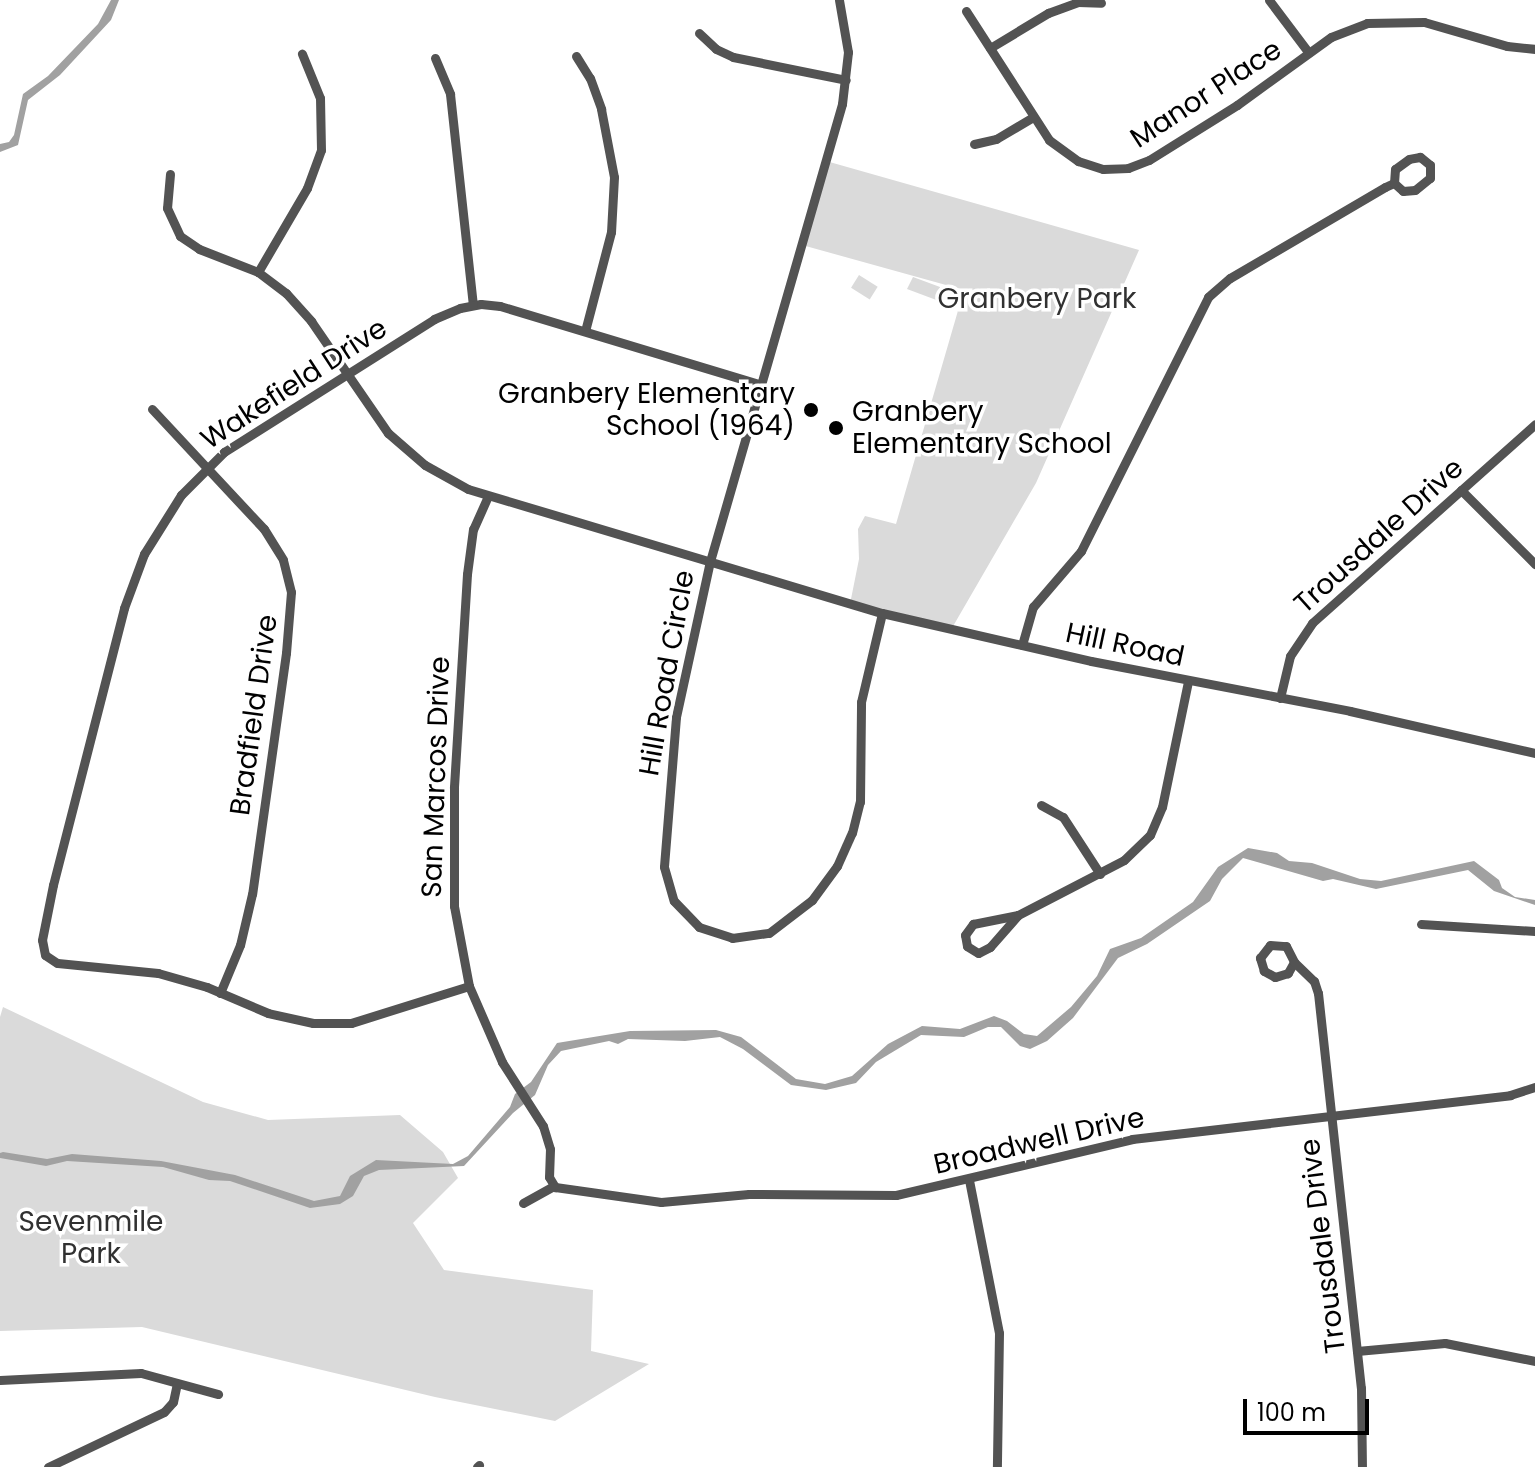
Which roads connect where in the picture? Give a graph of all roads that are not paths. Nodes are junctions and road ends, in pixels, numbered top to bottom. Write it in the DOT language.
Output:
graph roads {
  1 [pos="839,0"];
  2 [pos="1269,0"];
  3 [pos="1101,3"];
  4 [pos="966,11"];
  5 [pos="699,33"];
  6 [pos="990,48"];
  7 [pos="1535,49"];
  8 [pos="1309,53"];
  9 [pos="302,54"];
  10 [pos="576,56"];
  11 [pos="435,58"];
  12 [pos="846,80"];
  13 [pos="1033,117"];
  14 [pos="974,144"];
  15 [pos="170,174"];
  16 [pos="1394,183"];
  17 [pos="258,272"];
  18 [pos="473,305"];
  19 [pos="585,331"];
  20 [pos="345,375"];
  21 [pos="761,385"];
  22 [pos="152,409"];
  23 [pos="1535,424"];
  24 [pos="206,468"];
  25 [pos="1461,490"];
  26 [pos="488,496"];
  27 [pos="710,561"];
  28 [pos="1535,564"];
  29 [pos="882,613"];
  30 [pos="1022,645"];
  31 [pos="1188,682"];
  32 [pos="1280,698"];
  33 [pos="1535,753"];
  34 [pos="1041,805"];
  35 [pos="1100,874"];
  36 [pos="1018,915"];
  37 [pos="1421,924"];
  38 [pos="1535,931"];
  39 [pos="1294,962"];
  40 [pos="469,986"];
  41 [pos="220,993"];
  42 [pos="1535,1087"];
  43 [pos="1331,1115"];
  44 [pos="969,1180"];
  45 [pos="553,1186"];
  46 [pos="523,1203"];
  47 [pos="1357,1351"];
  48 [pos="1535,1361"];
  49 [pos="0,1380"];
  50 [pos="177,1383"];
  51 [pos="218,1394"];
  52 [pos="48,1467"];
  53 [pos="997,1467"];
  54 [pos="1362,1467"];
  1 -- 12 [label="street"];
  2 -- 8 [label="street"];
  3 -- 6 [label="street"];
  4 -- 6 [label="street, Manor Place"];
  5 -- 12 [label="street"];
  6 -- 13 [label="street, Manor Place"];
  7 -- 8 [label="street, Manor Place"];
  8 -- 13 [label="street, Manor Place"];
  9 -- 17 [label="street"];
  10 -- 19 [label="street"];
  11 -- 18 [label="street"];
  12 -- 21 [label="street"];
  13 -- 14 [label="street"];
  15 -- 17 [label="street, Hill Road"];
  16 -- 16 [label="street"];
  16 -- 30 [label="street"];
  17 -- 20 [label="street, Hill Road"];
  18 -- 19 [label="street, Wakefield Drive"];
  18 -- 20 [label="street, Wakefield Drive"];
  19 -- 21 [label="street, Wakefield Drive"];
  20 -- 24 [label="street, Wakefield Drive"];
  20 -- 26 [label="street, Hill Road"];
  21 -- 27 [label="street"];
  22 -- 24 [label="street, Bradfield Drive"];
  23 -- 25 [label="street, Trousdale Drive"];
  24 -- 41 [label="street, Bradfield Drive"];
  24 -- 41 [label="street, Wakefield Drive"];
  25 -- 28 [label="street"];
  25 -- 32 [label="street, Trousdale Drive"];
  26 -- 27 [label="street, Hill Road"];
  26 -- 40 [label="street, San Marcos Drive"];
  27 -- 29 [label="street, Hill Road"];
  27 -- 29 [label="street, Hill Road Circle"];
  29 -- 30 [label="street, Hill Road"];
  30 -- 31 [label="street, Hill Road"];
  31 -- 32 [label="street, Hill Road"];
  31 -- 35 [label="street"];
  32 -- 33 [label="street, Hill Road"];
  34 -- 35 [label="street"];
  35 -- 36 [label="street"];
  36 -- 36 [label="street"];
  37 -- 38 [label="street"];
  39 -- 43 [label="street, Trousdale Drive"];
  40 -- 41 [label="street"];
  40 -- 45 [label="street, San Marcos Drive"];
  42 -- 43 [label="street, Broadwell Drive"];
  43 -- 44 [label="street, Broadwell Drive"];
  43 -- 47 [label="street, Trousdale Drive"];
  44 -- 45 [label="street, Broadwell Drive"];
  44 -- 53 [label="street"];
  45 -- 46 [label="street"];
  47 -- 48 [label="street"];
  47 -- 54 [label="street, Trousdale Drive"];
  49 -- 50 [label="street"];
  50 -- 51 [label="street"];
  50 -- 52 [label="street"];
}
